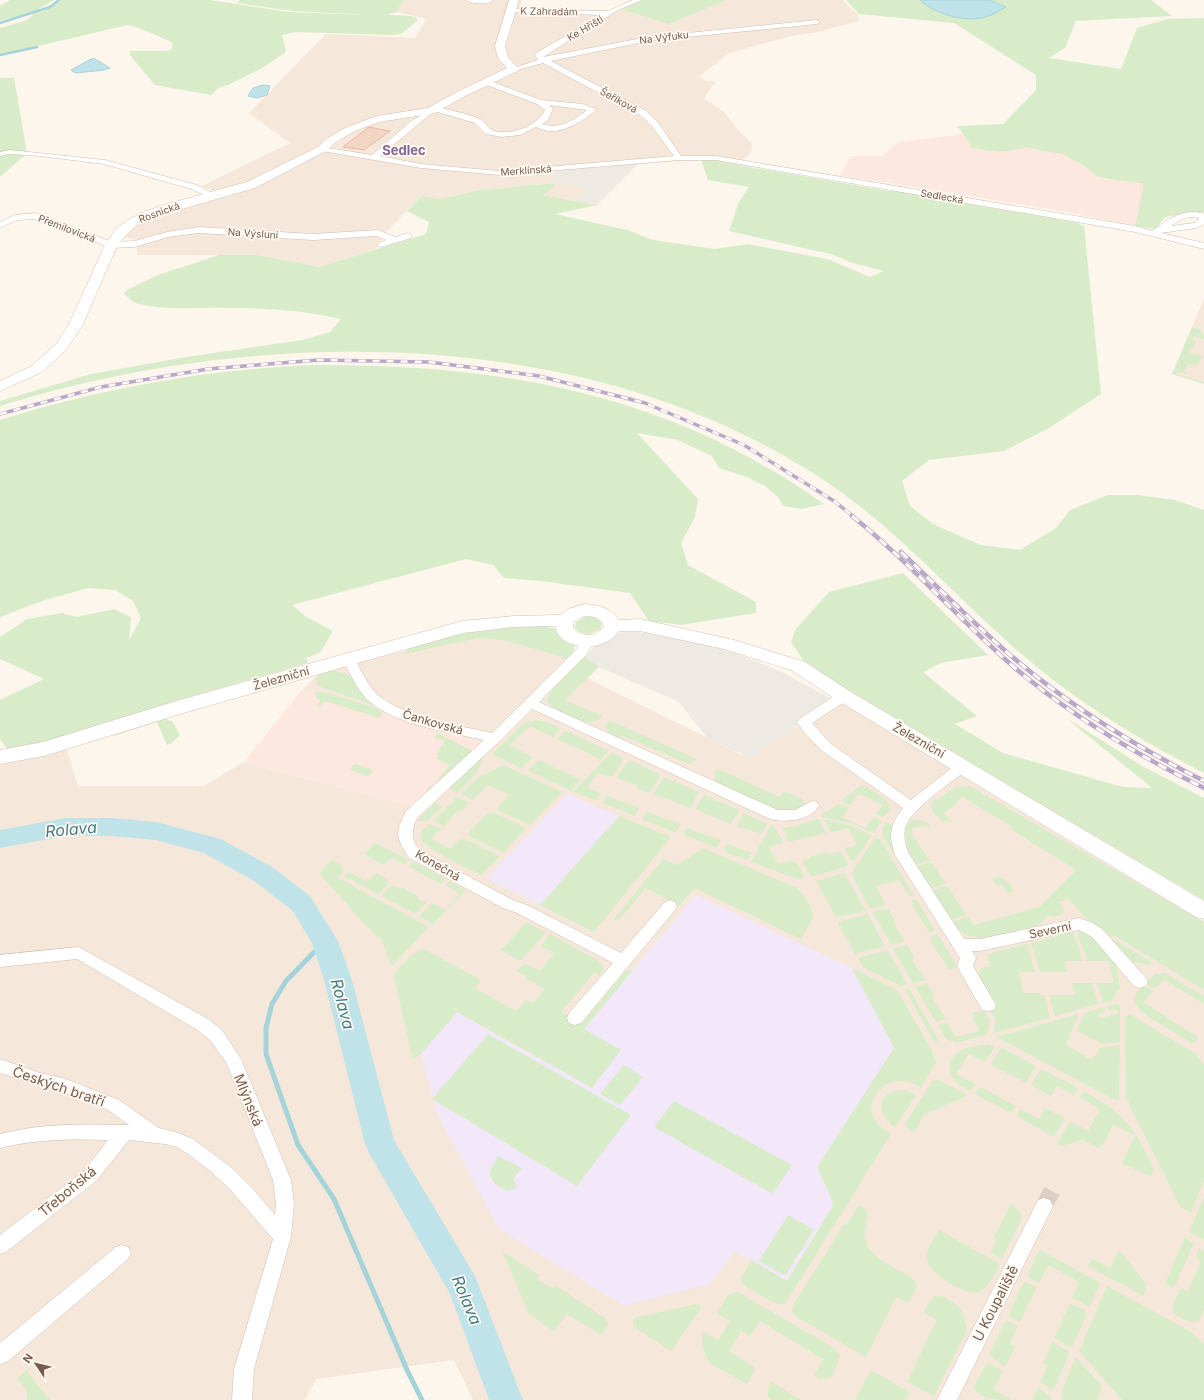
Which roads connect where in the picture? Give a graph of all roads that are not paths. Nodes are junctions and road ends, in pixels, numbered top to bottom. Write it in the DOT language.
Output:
graph roads {
  1 [pos="469,0"];
  2 [pos="639,0"];
  3 [pos="489,1"];
  4 [pos="512,5"];
  5 [pos="612,12"];
  6 [pos="817,22"];
  7 [pos="544,60"];
  8 [pos="514,69"];
  9 [pos="487,82"];
  10 [pos="540,102"];
  11 [pos="432,110"];
  12 [pos="534,124"];
  13 [pos="322,149"];
  14 [pos="0,154"];
  15 [pos="373,158"];
  16 [pos="679,158"];
  17 [pos="214,196"];
  18 [pos="0,226"];
  19 [pos="1158,231"];
  20 [pos="1148,233"];
  21 [pos="408,236"];
  22 [pos="394,240"];
  23 [pos="381,244"];
  24 [pos="111,245"];
  25 [pos="1204,246"];
  26 [pos="0,387"];
  27 [pos="566,621"];
  28 [pos="613,626"];
  29 [pos="587,641"];
  30 [pos="348,658"];
  31 [pos="844,696"];
  32 [pos="531,703"];
  33 [pos="495,738"];
  34 [pos="0,757"];
  35 [pos="963,766"];
  36 [pos="812,806"];
  37 [pos="911,807"];
  38 [pos="670,906"];
  39 [pos="1204,911"];
  40 [pos="960,945"];
  41 [pos="0,961"];
  42 [pos="623,962"];
  43 [pos="1140,982"];
  44 [pos="988,1005"];
  45 [pos="575,1018"];
  46 [pos="0,1066"];
  47 [pos="124,1132"];
  48 [pos="156,1135"];
  49 [pos="0,1141"];
  50 [pos="1044,1206"];
  51 [pos="282,1237"];
  52 [pos="0,1246"];
  53 [pos="122,1253"];
  54 [pos="0,1355"];
  55 [pos="242,1400"];
  56 [pos="946,1400"];
  1 -- 3 [label="street"];
  2 -- 5 [label="street, Ke Hřišti"];
  4 -- 5 [label="street, K Zahradám"];
  4 -- 8 [label="street"];
  5 -- 7 [label="street, Ke Hřišti"];
  6 -- 7 [label="street, Na Výfuku"];
  7 -- 8 [label="street, Na Výfuku"];
  7 -- 16 [label="street, Šeříková"];
  8 -- 9 [label="street"];
  9 -- 10 [label="street"];
  9 -- 11 [label="street"];
  10 -- 12 [label="street"];
  10 -- 12 [label="street"];
  11 -- 12 [label="street"];
  11 -- 13 [label="street"];
  11 -- 15 [label="street"];
  13 -- 15 [label="street, Merklínská"];
  13 -- 17 [label="street, Rosnická"];
  14 -- 17 [label="street"];
  15 -- 16 [label="street, Merklínská"];
  16 -- 20 [label="street, Sedlecká"];
  17 -- 24 [label="street, Rosnická"];
  18 -- 24 [label="street, Přemilovická"];
  19 -- 20 [label="street"];
  20 -- 25 [label="street, Sedlecká"];
  21 -- 22 [label="street"];
  22 -- 23 [label="street"];
  22 -- 24 [label="street, Na Výsluní"];
  24 -- 26 [label="street, Rosnická"];
  27 -- 28 [label="street"];
  27 -- 29 [label="street"];
  27 -- 30 [label="street, Železniční"];
  28 -- 29 [label="street"];
  28 -- 31 [label="street, Železniční"];
  29 -- 32 [label="street, Konečná"];
  30 -- 33 [label="street, Čankovská"];
  30 -- 34 [label="street, Železniční"];
  31 -- 35 [label="street, Železniční"];
  31 -- 37 [label="street"];
  32 -- 33 [label="street, Konečná"];
  32 -- 36 [label="street"];
  33 -- 42 [label="street, Konečná"];
  35 -- 37 [label="street"];
  35 -- 39 [label="street, Železniční"];
  37 -- 40 [label="street"];
  38 -- 42 [label="street"];
  40 -- 43 [label="street, Severní"];
  40 -- 44 [label="street"];
  41 -- 51 [label="street, Mlýnská"];
  42 -- 45 [label="street"];
  46 -- 48 [label="street, Českých bratří"];
  47 -- 48 [label="street, Českých bratří"];
  47 -- 49 [label="street"];
  47 -- 52 [label="street, Třeboňská"];
  48 -- 51 [label="street, Českých bratří"];
  50 -- 56 [label="street, U Koupaliště"];
  51 -- 55 [label="street, Mlýnská"];
  53 -- 54 [label="street"];
}
